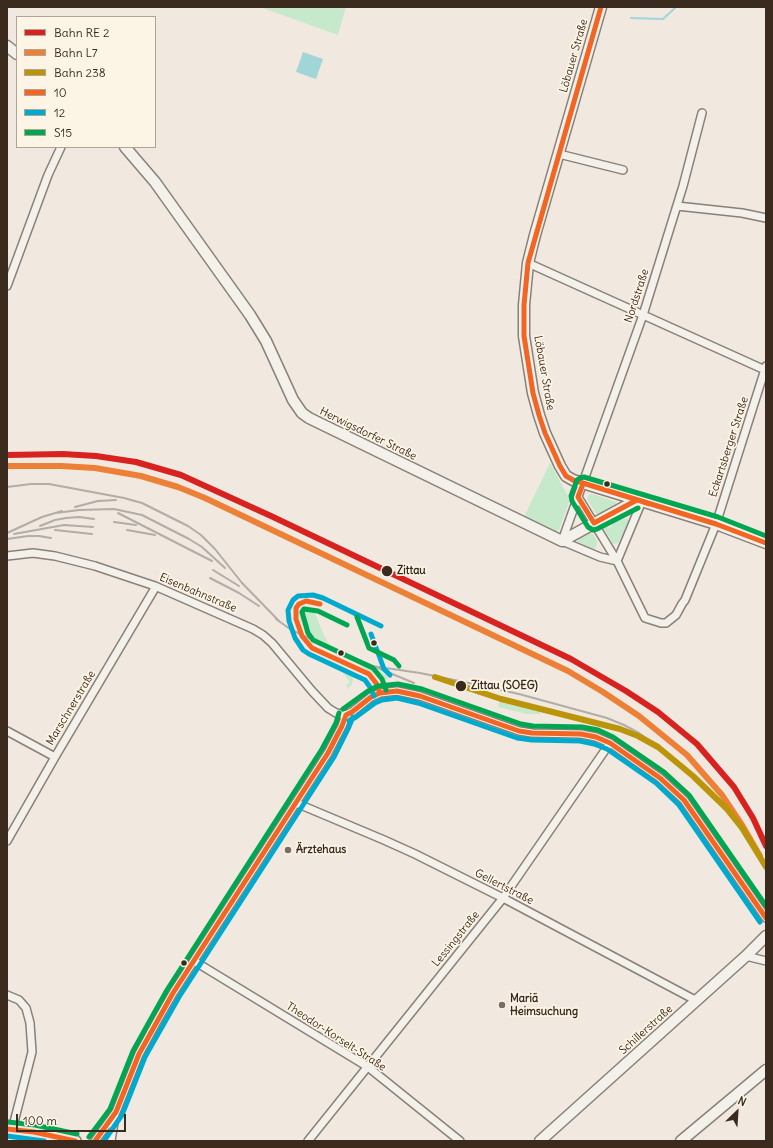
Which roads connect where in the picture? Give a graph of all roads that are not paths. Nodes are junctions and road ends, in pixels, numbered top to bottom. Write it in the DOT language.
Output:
graph roads {
  1 [pos="601,7"];
  2 [pos="7,46"];
  3 [pos="16,53"];
  4 [pos="702,113"];
  5 [pos="61,148"];
  6 [pos="126,148"];
  7 [pos="559,154"];
  8 [pos="622,170"];
  9 [pos="677,206"];
  10 [pos="766,218"];
  11 [pos="528,262"];
  12 [pos="7,286"];
  13 [pos="643,315"];
  14 [pos="765,368"];
  15 [pos="583,484"];
  16 [pos="578,496"];
  17 [pos="640,501"];
  18 [pos="594,523"];
  19 [pos="716,524"];
  20 [pos="562,541"];
  21 [pos="766,543"];
  22 [pos="7,556"];
  23 [pos="618,561"];
  24 [pos="155,586"];
  25 [pos="346,715"];
  26 [pos="7,731"];
  27 [pos="610,743"];
  28 [pos="55,757"];
  29 [pos="296,803"];
  30 [pos="7,841"];
  31 [pos="503,898"];
  32 [pos="766,918"];
  33 [pos="766,936"];
  34 [pos="746,956"];
  35 [pos="194,961"];
  36 [pos="766,961"];
  37 [pos="7,995"];
  38 [pos="697,1001"];
  39 [pos="368,1067"];
  40 [pos="766,1070"];
  41 [pos="116,1112"];
  42 [pos="10,1129"];
  43 [pos="74,1141"];
  44 [pos="95,1141"];
  45 [pos="111,1141"];
  46 [pos="308,1141"];
  47 [pos="460,1141"];
  48 [pos="540,1141"];
  49 [pos="682,1141"];
  1 -- 7 [label="main road, Löbauer Straße"];
  2 -- 3 [label="main road"];
  4 -- 9 [label="street, Nordstraße"];
  5 -- 12 [label="street"];
  6 -- 20 [label="main road, Herwigsdorfer Straße"];
  7 -- 8 [label="street"];
  7 -- 11 [label="main road, Löbauer Straße"];
  9 -- 10 [label="street"];
  9 -- 13 [label="street, Nordstraße"];
  11 -- 13 [label="street"];
  11 -- 15 [label="main road, Löbauer Straße"];
  13 -- 14 [label="street"];
  13 -- 15 [label="street, Nordstraße"];
  14 -- 19 [label="street, Eckartsberger Straße"];
  15 -- 16 [label="street"];
  15 -- 17 [label="main road, Löbauer Straße"];
  16 -- 18 [label="street"];
  16 -- 20 [label="street"];
  17 -- 18 [label="main road"];
  17 -- 19 [label="main road, Löbauer Straße"];
  17 -- 23 [label="street"];
  18 -- 20 [label="main road"];
  18 -- 23 [label="street"];
  19 -- 21 [label="main road, Löbauer Straße"];
  19 -- 23 [label="street, Eckartsberger Straße"];
  20 -- 23 [label="street"];
  22 -- 24 [label="street, Eisenbahnstraße"];
  24 -- 25 [label="street, Eisenbahnstraße"];
  24 -- 28 [label="street, Marschnerstraße"];
  25 -- 27 [label="street"];
  25 -- 29 [label="street"];
  26 -- 28 [label="street"];
  27 -- 31 [label="street, Lessingstraße"];
  27 -- 32 [label="street"];
  28 -- 30 [label="street, Marschnerstraße"];
  29 -- 31 [label="street, Gellertstraße"];
  29 -- 35 [label="street"];
  31 -- 38 [label="street, Gellertstraße"];
  31 -- 39 [label="street, Lessingstraße"];
  33 -- 34 [label="main road, Schillerstraße"];
  34 -- 36 [label="street"];
  34 -- 38 [label="main road, Schillerstraße"];
  35 -- 39 [label="street, Theodor-Korselt-Straße"];
  35 -- 41 [label="street"];
  37 -- 42 [label="street"];
  38 -- 48 [label="main road, Schillerstraße"];
  39 -- 46 [label="street, Lessingstraße"];
  39 -- 47 [label="street, Theodor-Korselt-Straße"];
  40 -- 49 [label="main road"];
  41 -- 44 [label="street"];
  41 -- 45 [label="street"];
  42 -- 43 [label="main road"];
}
